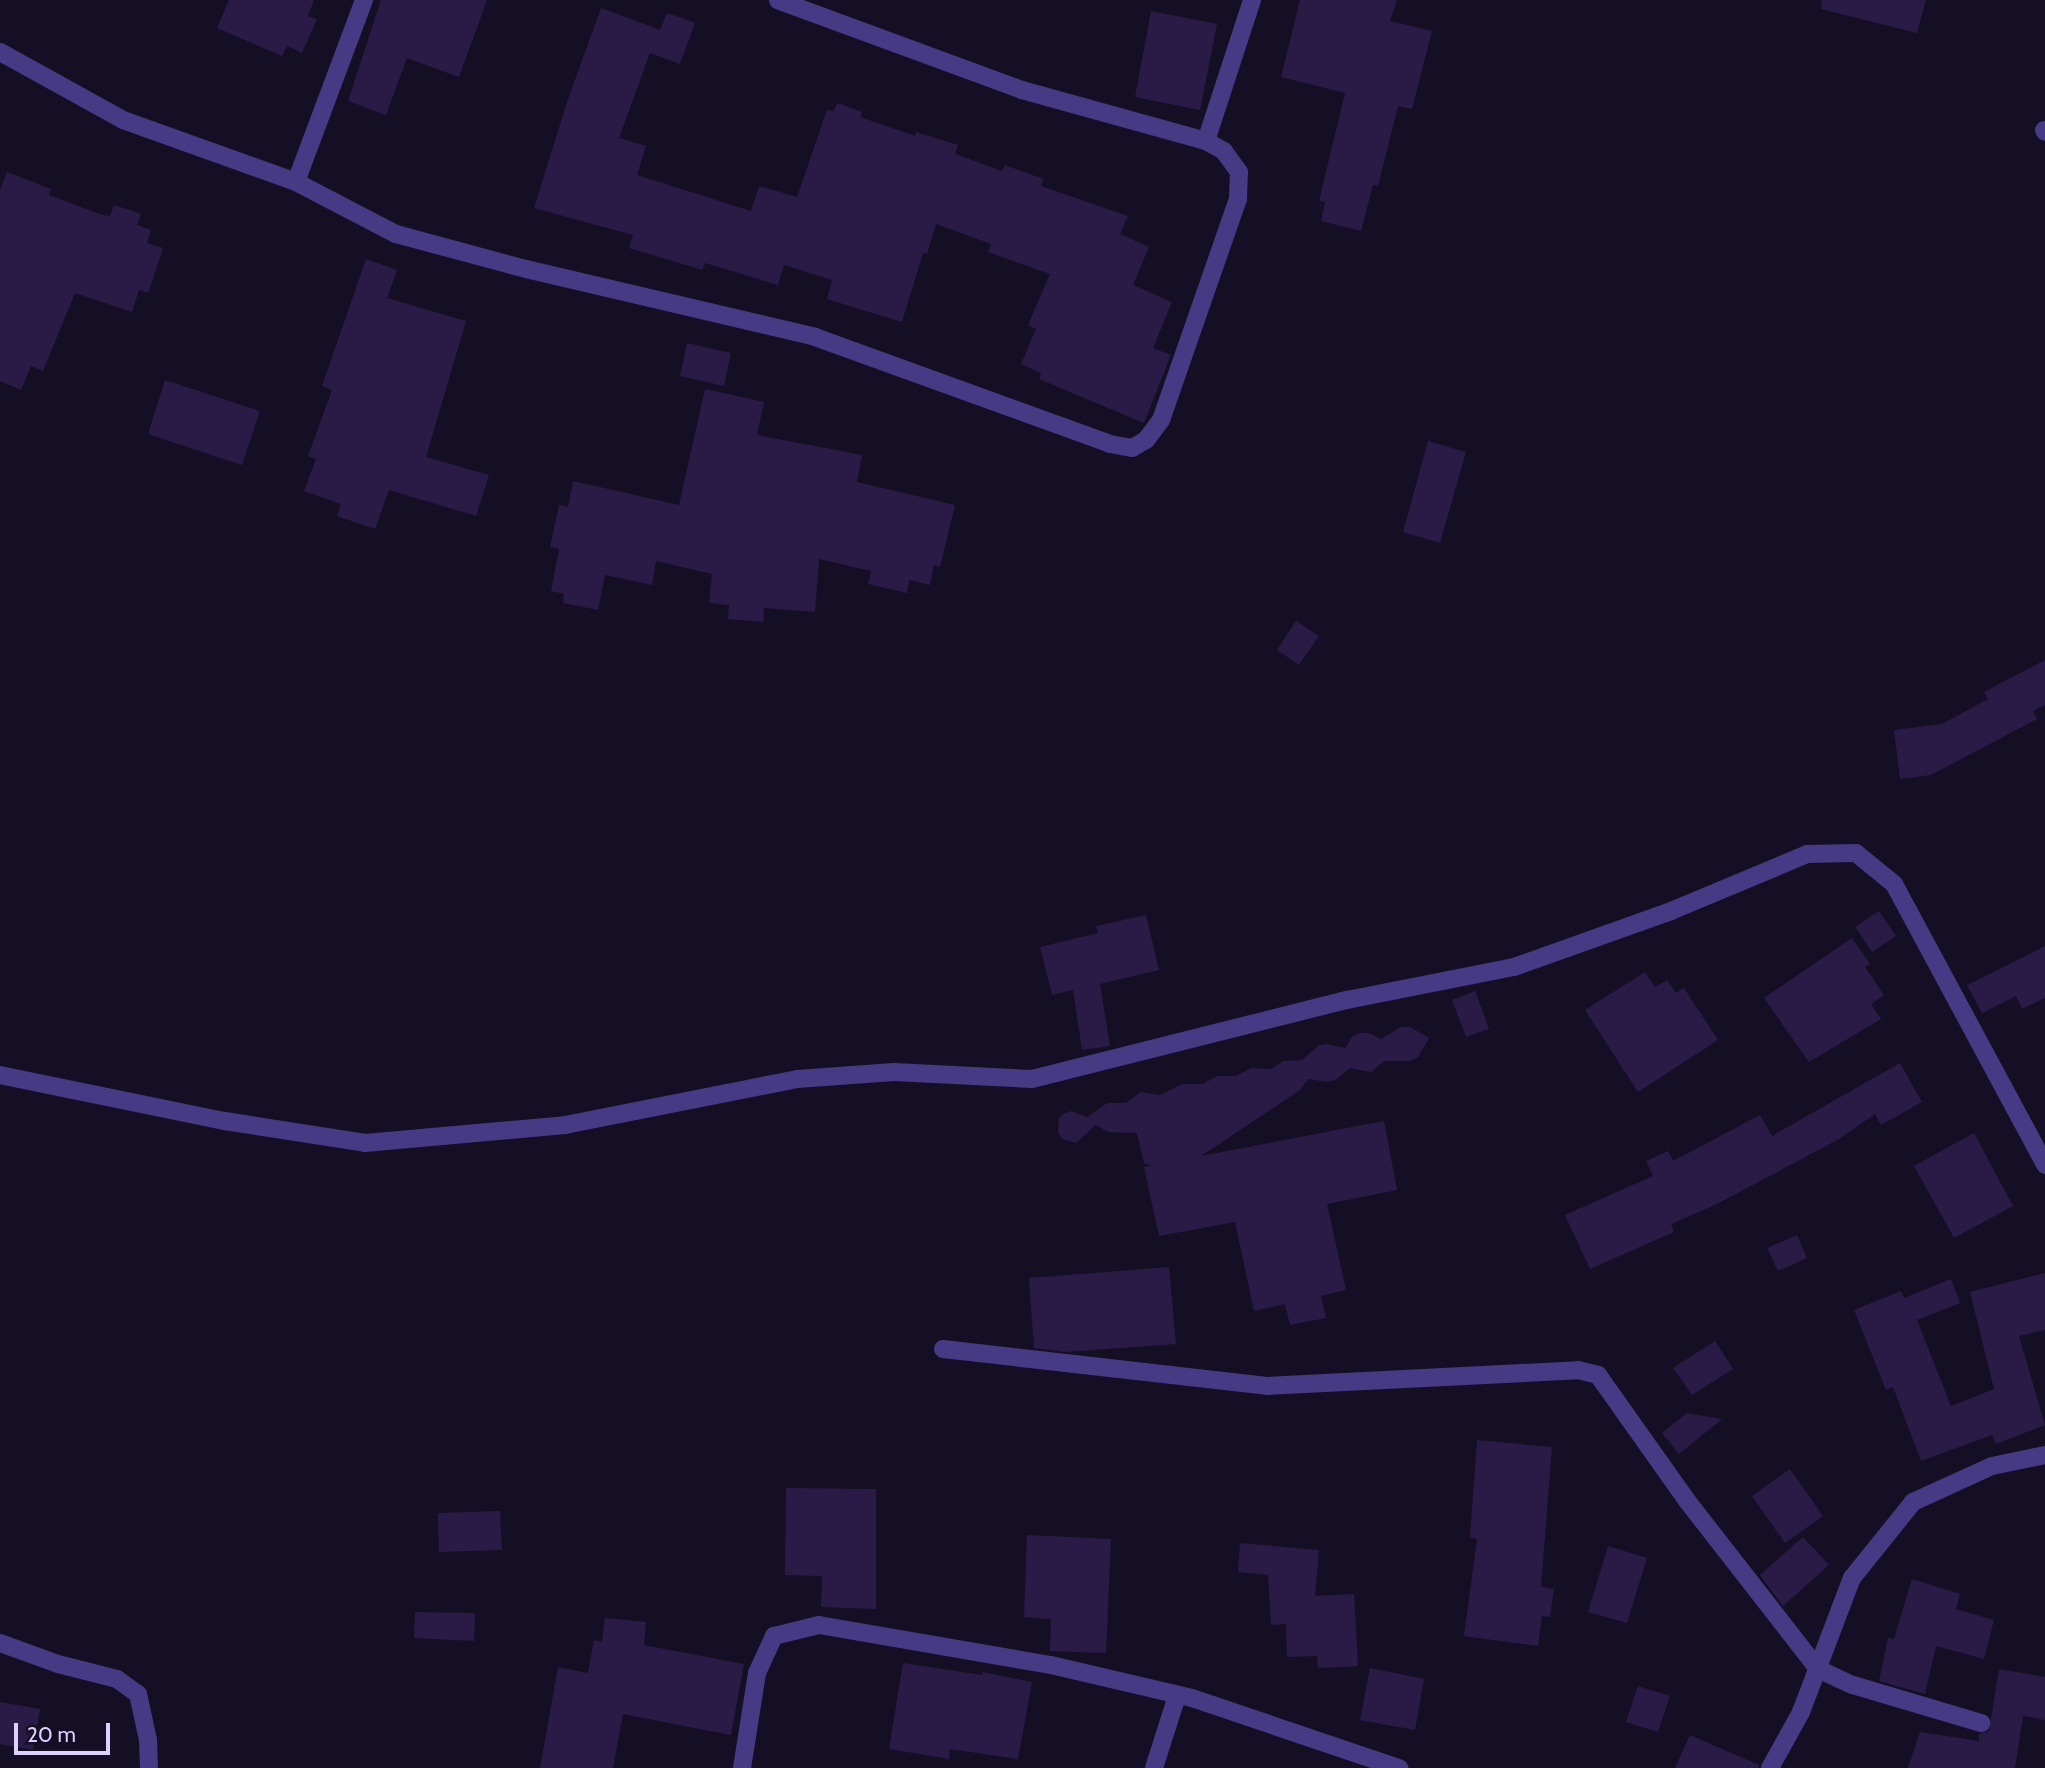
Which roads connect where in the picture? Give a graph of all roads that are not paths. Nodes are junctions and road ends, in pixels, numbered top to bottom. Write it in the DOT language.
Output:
graph roads {
  1 [pos="364,0"];
  2 [pos="778,0"];
  3 [pos="1252,0"];
  4 [pos="0,51"];
  5 [pos="1206,141"];
  6 [pos="296,182"];
  7 [pos="0,1075"];
  8 [pos="2045,1165"];
  9 [pos="943,1349"];
  10 [pos="2045,1455"];
  11 [pos="0,1643"];
  12 [pos="1818,1668"];
  13 [pos="1177,1696"];
  14 [pos="1981,1723"];
  15 [pos="149,1768"];
  16 [pos="742,1768"];
  17 [pos="1154,1768"];
  18 [pos="1399,1768"];
  19 [pos="1770,1768"];
  1 -- 6 [label="street"];
  2 -- 5 [label="street"];
  3 -- 5 [label="street"];
  4 -- 6 [label="street"];
  5 -- 6 [label="street"];
  7 -- 8 [label="street"];
  9 -- 12 [label="street"];
  10 -- 12 [label="street"];
  11 -- 15 [label="street"];
  12 -- 14 [label="street"];
  12 -- 19 [label="street"];
  13 -- 16 [label="street"];
  13 -- 17 [label="street"];
  13 -- 18 [label="street"];
}
